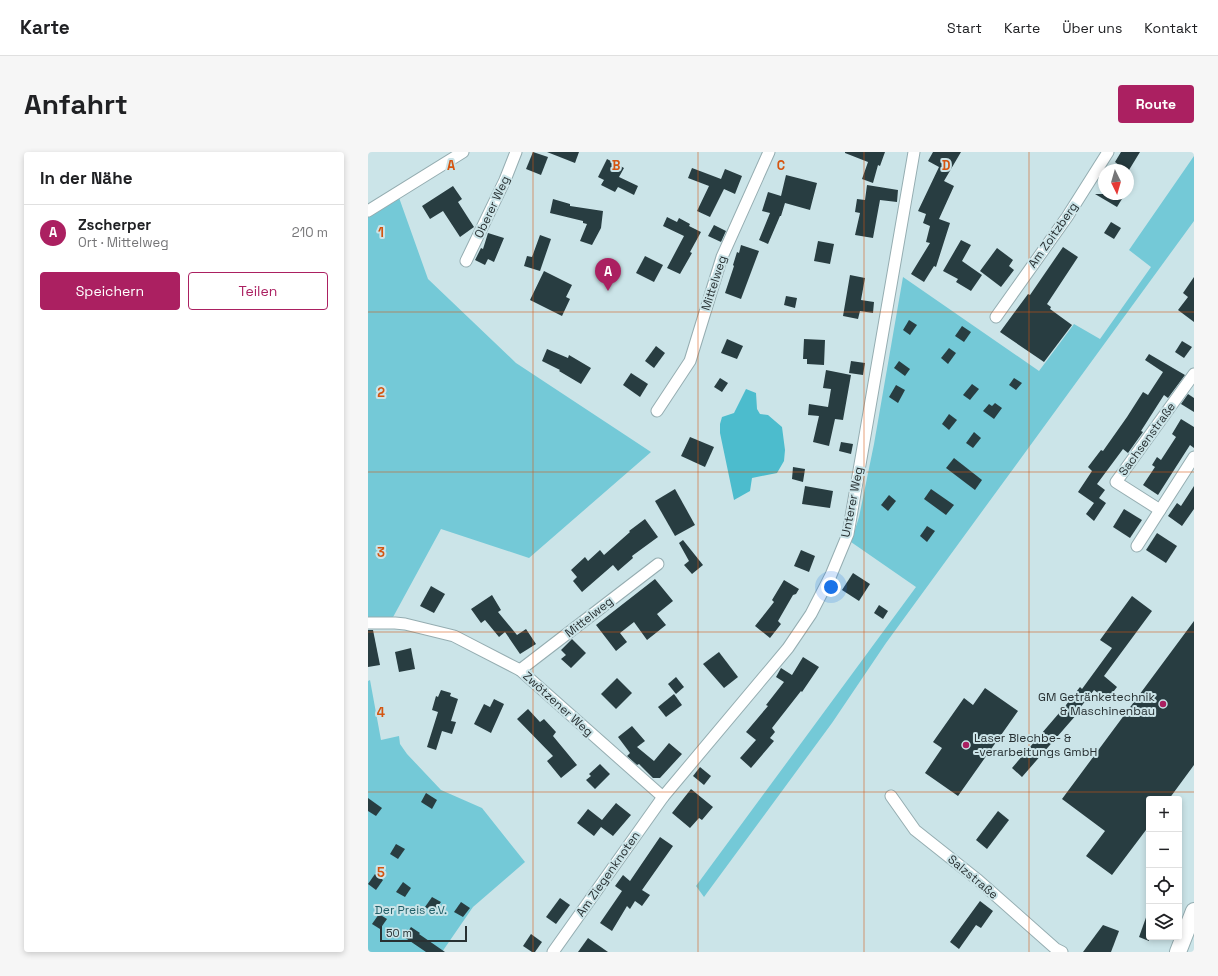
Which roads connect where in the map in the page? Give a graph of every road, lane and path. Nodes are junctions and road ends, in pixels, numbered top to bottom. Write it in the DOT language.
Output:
graph roads {
  1 [pos="463,152"];
  2 [pos="516,152"];
  3 [pos="769,152"];
  4 [pos="914,152"];
  5 [pos="1108,152"];
  6 [pos="368,210"];
  7 [pos="466,261"];
  8 [pos="996,317"];
  9 [pos="1194,374"];
  10 [pos="657,411"];
  11 [pos="1194,457"];
  12 [pos="1160,510"];
  13 [pos="1137,546"];
  14 [pos="658,564"];
  15 [pos="368,623"];
  16 [pos="520,670"];
  17 [pos="891,796"];
  18 [pos="663,797"];
  19 [pos="1194,912"];
  20 [pos="553,952"];
  21 [pos="1062,952"];
  22 [pos="1178,952"];
  1 -- 6 [label="street"];
  2 -- 7 [label="street, Oberer Weg"];
  3 -- 10 [label="street, Mittelweg"];
  4 -- 18 [label="street, Unterer Weg"];
  5 -- 8 [label="street, Am Zoitzberg"];
  9 -- 12 [label="street, Sachsenstraße"];
  11 -- 12 [label="street"];
  12 -- 13 [label="street"];
  14 -- 16 [label="street, Mittelweg"];
  15 -- 16 [label="street, Zwötzener Weg"];
  16 -- 18 [label="street, Zwötzener Weg"];
  17 -- 21 [label="street, Salzstraße"];
  18 -- 20 [label="street, Am Ziegenknoten"];
  19 -- 22 [label="main road"];
}
